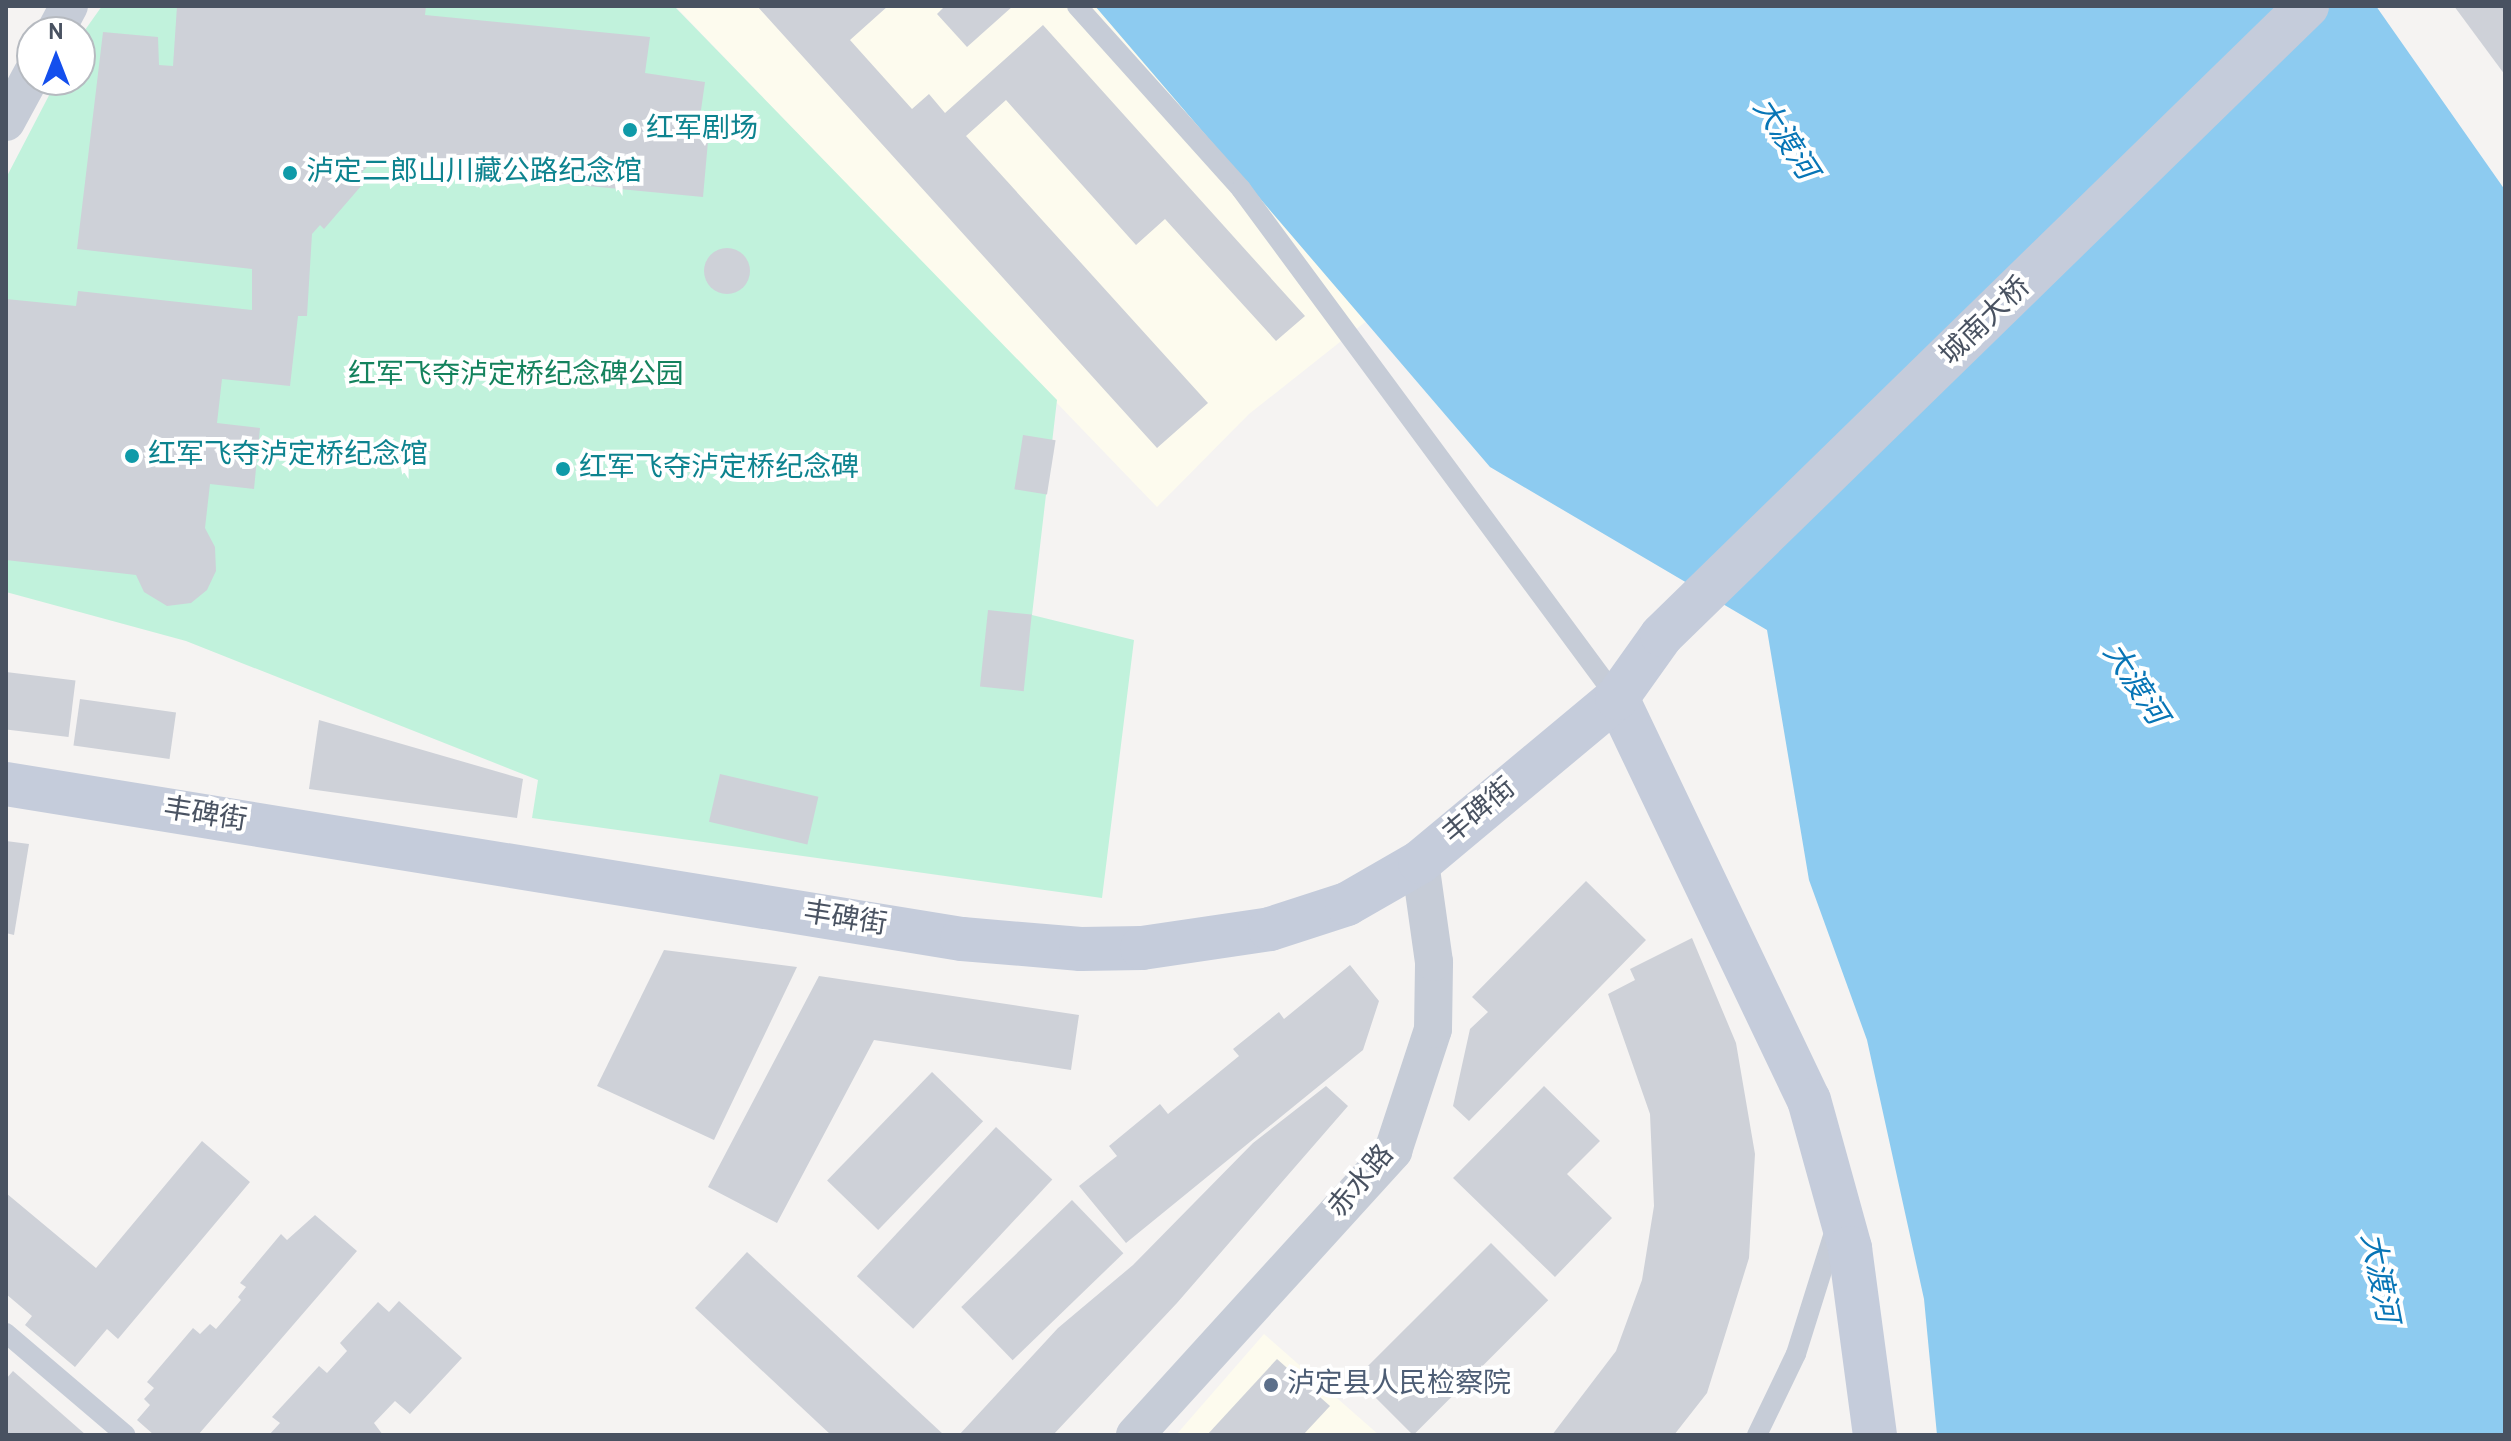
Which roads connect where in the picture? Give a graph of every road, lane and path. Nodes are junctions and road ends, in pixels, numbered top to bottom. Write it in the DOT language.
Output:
graph roads {
  1 [pos="1077,6"];
  2 [pos="2307,6"];
  3 [pos="20,96"];
  4 [pos="6,122"];
  5 [pos="1617,698"];
  6 [pos="6,784"];
  7 [pos="1420,862"];
  8 [pos="1840,1211"];
  9 [pos="6,1333"];
  10 [pos="126,1435"];
  11 [pos="1135,1435"];
  12 [pos="1757,1435"];
  13 [pos="1875,1435"];
  1 -- 5 [label="lane"];
  2 -- 5 [label="main road, 城南大桥"];
  3 -- 4 [label="street"];
  5 -- 7 [label="main road, 丰碑街"];
  5 -- 8 [label="main road"];
  6 -- 7 [label="main road, 丰碑街"];
  7 -- 11 [label="street, 赤水路"];
  8 -- 12 [label="lane"];
  8 -- 13 [label="main road"];
  9 -- 10 [label="lane"];
}
